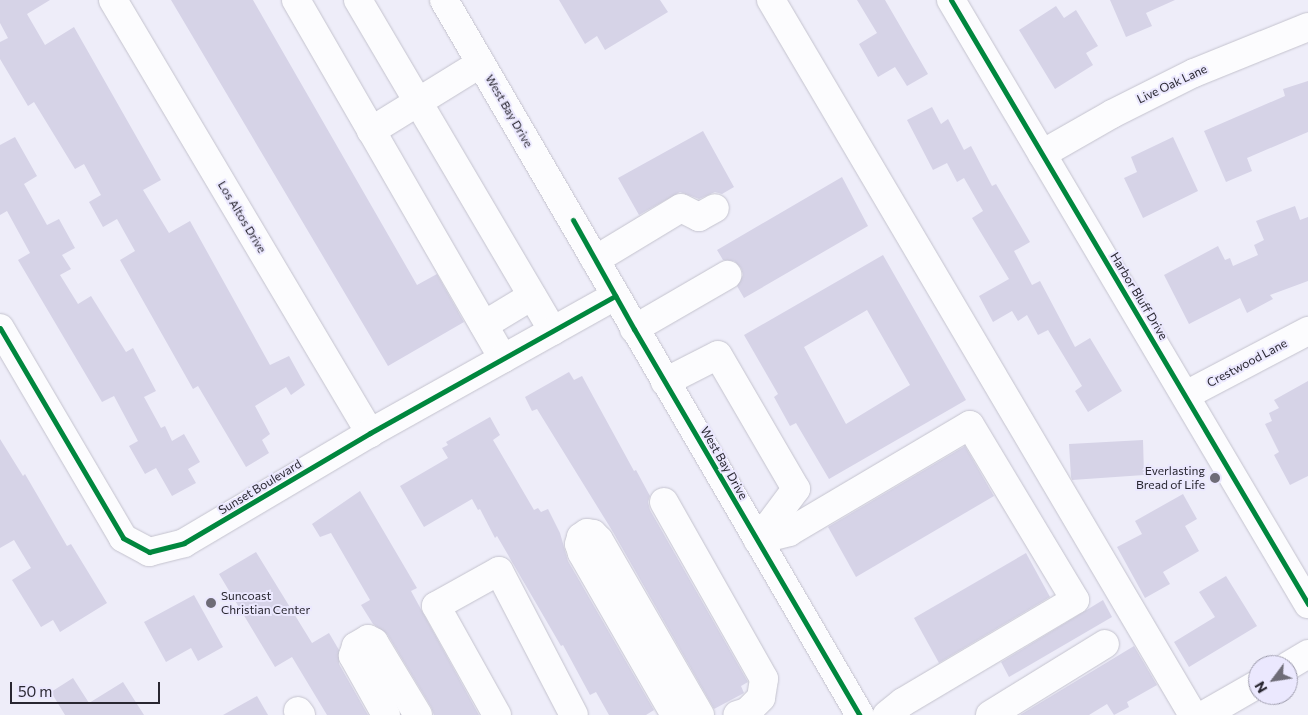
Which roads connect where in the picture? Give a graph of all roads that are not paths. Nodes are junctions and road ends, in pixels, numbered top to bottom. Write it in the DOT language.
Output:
graph roads {
  1 [pos="114,0"];
  2 [pos="296,0"];
  3 [pos="358,0"];
  4 [pos="444,0"];
  5 [pos="771,0"];
  6 [pos="951,0"];
  7 [pos="1308,27"];
  8 [pos="481,63"];
  9 [pos="418,102"];
  10 [pos="371,130"];
  11 [pos="1042,154"];
  12 [pos="715,208"];
  13 [pos="595,260"];
  14 [pos="726,275"];
  15 [pos="532,296"];
  16 [pos="615,296"];
  17 [pos="484,325"];
  18 [pos="0,328"];
  19 [pos="634,329"];
  20 [pos="553,331"];
  21 [pos="1308,331"];
  22 [pos="503,358"];
  23 [pos="665,382"];
  24 [pos="1186,395"];
  25 [pos="370,433"];
  26 [pos="664,502"];
  27 [pos="758,540"];
  28 [pos="1308,604"];
  29 [pos="1105,644"];
  30 [pos="1248,690"];
  31 [pos="386,715"];
  32 [pos="418,715"];
  33 [pos="497,715"];
  34 [pos="574,715"];
  35 [pos="675,715"];
  36 [pos="700,715"];
  37 [pos="738,715"];
  38 [pos="860,715"];
  39 [pos="888,715"];
  40 [pos="990,715"];
  41 [pos="1193,715"];
  42 [pos="1204,715"];
  1 -- 25 [label="street, Los Altos Drive"];
  2 -- 10 [label="street"];
  3 -- 9 [label="street"];
  4 -- 8 [label="street, West Bay Drive"];
  5 -- 41 [label="street"];
  6 -- 11 [label="street, Harbor Bluff Drive"];
  7 -- 11 [label="street, Live Oak Lane"];
  8 -- 9 [label="street"];
  8 -- 13 [label="street, West Bay Drive"];
  9 -- 10 [label="street"];
  9 -- 15 [label="street"];
  10 -- 17 [label="street"];
  11 -- 24 [label="street, Harbor Bluff Drive"];
  12 -- 13 [label="street"];
  13 -- 16 [label="street, West Bay Drive"];
  14 -- 19 [label="street"];
  15 -- 17 [label="street"];
  15 -- 20 [label="street"];
  16 -- 19 [label="street, West Bay Drive"];
  16 -- 20 [label="street, Sunset Boulevard"];
  17 -- 22 [label="street"];
  18 -- 25 [label="street, Sunset Boulevard"];
  19 -- 23 [label="street, West Bay Drive"];
  20 -- 22 [label="street, Sunset Boulevard"];
  21 -- 24 [label="street, Crestwood Lane"];
  22 -- 25 [label="street, Sunset Boulevard"];
  23 -- 27 [label="street, West Bay Drive"];
  23 -- 27 [label="street"];
  24 -- 28 [label="street, Harbor Bluff Drive"];
  26 -- 37 [label="street"];
  27 -- 38 [label="street, West Bay Drive"];
  27 -- 39 [label="street"];
  29 -- 40 [label="street"];
  30 -- 42 [label="street"];
  31 -- 32 [label="street"];
  33 -- 34 [label="street"];
  35 -- 36 [label="street"];
}
